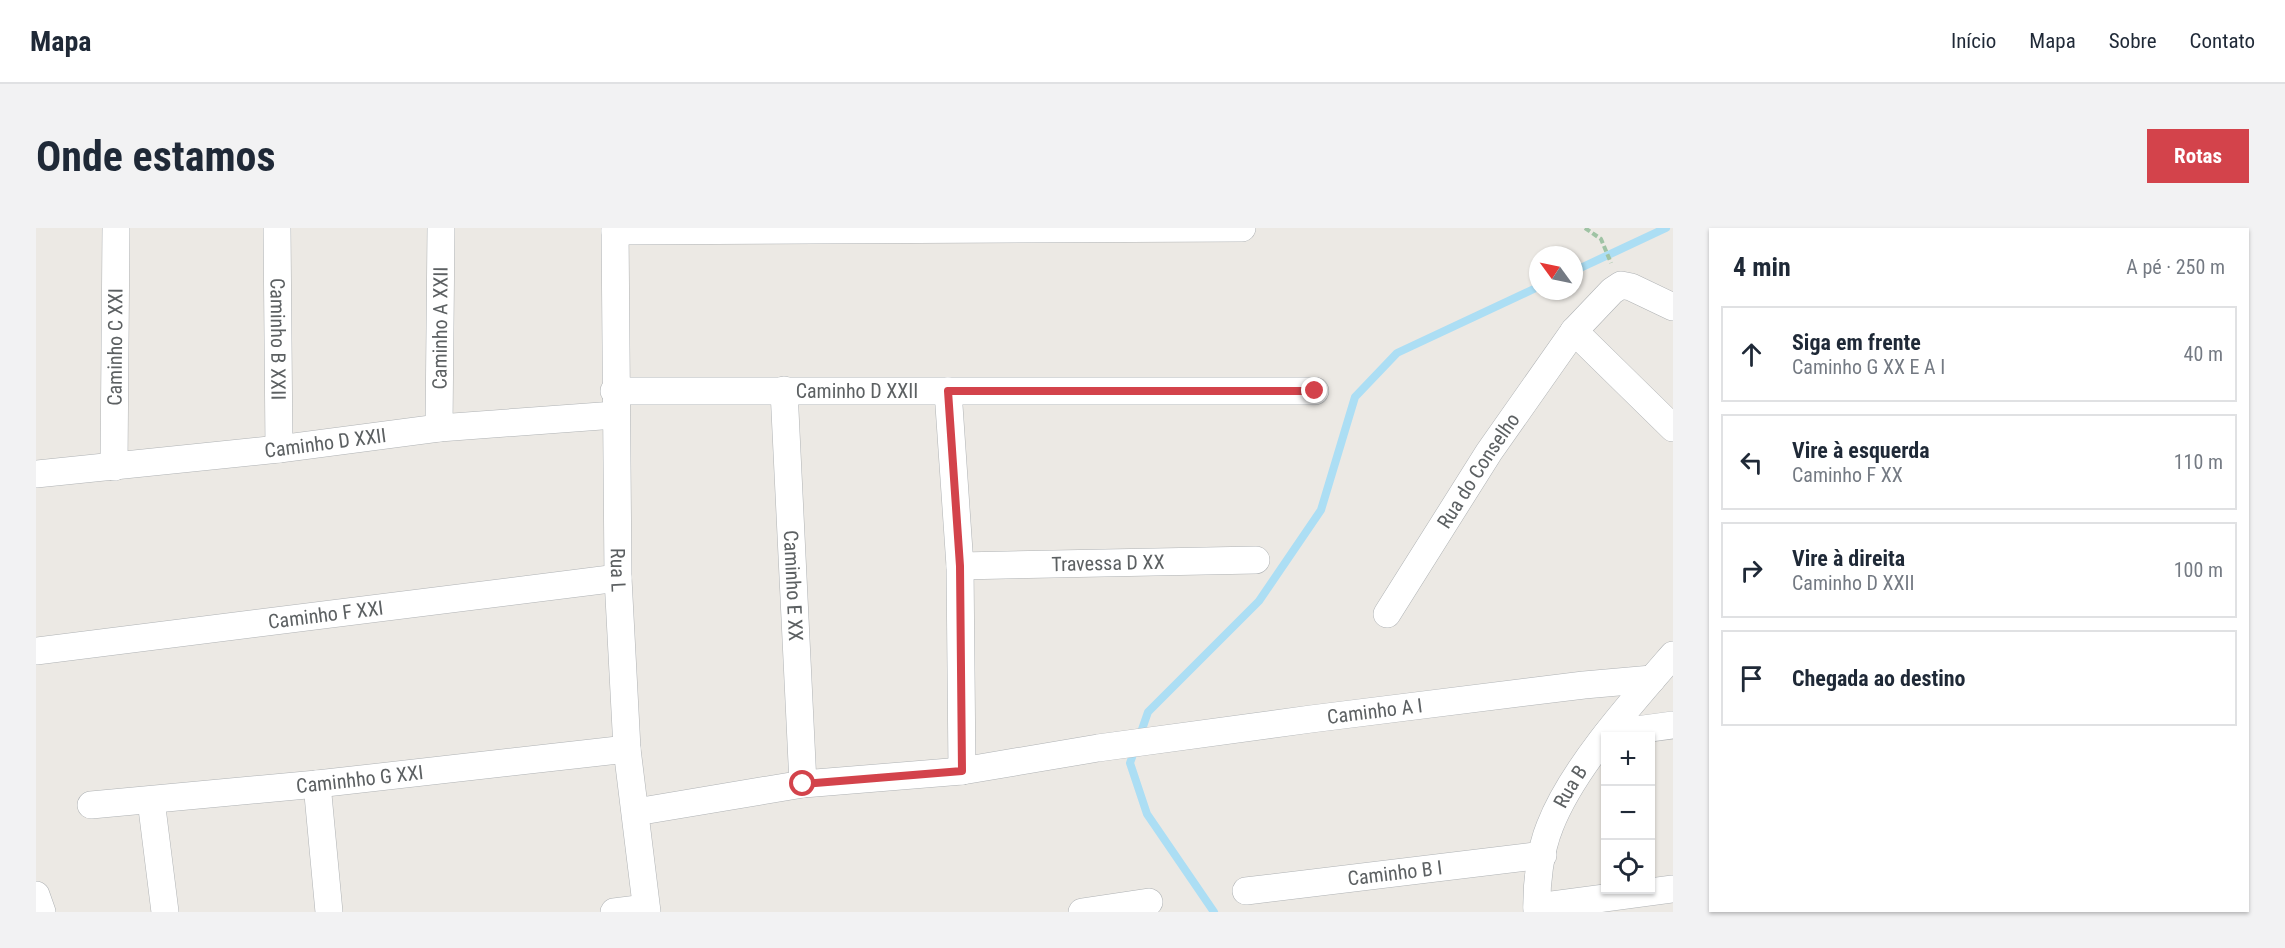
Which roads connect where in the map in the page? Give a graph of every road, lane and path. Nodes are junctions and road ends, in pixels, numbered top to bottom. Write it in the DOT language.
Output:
graph roads {
  1 [pos="116,228"];
  2 [pos="277,228"];
  3 [pos="441,228"];
  4 [pos="1242,228"];
  5 [pos="1585,228"];
  6 [pos="615,230"];
  7 [pos="1615,271"];
  8 [pos="1673,307"];
  9 [pos="1574,331"];
  10 [pos="784,390"];
  11 [pos="948,391"];
  12 [pos="1315,391"];
  13 [pos="615,403"];
  14 [pos="439,428"];
  15 [pos="1673,428"];
  16 [pos="279,449"];
  17 [pos="114,467"];
  18 [pos="36,474"];
  19 [pos="1256,560"];
  20 [pos="960,566"];
  21 [pos="618,578"];
  22 [pos="1387,614"];
  23 [pos="36,651"];
  24 [pos="1673,655"];
  25 [pos="1652,679"];
  26 [pos="1673,725"];
  27 [pos="1609,732"];
  28 [pos="1622,732"];
  29 [pos="1601,743"];
  30 [pos="627,749"];
  31 [pos="962,771"];
  32 [pos="317,784"];
  33 [pos="803,784"];
  34 [pos="151,800"];
  35 [pos="91,805"];
  36 [pos="636,812"];
  37 [pos="1543,855"];
  38 [pos="1673,889"];
  39 [pos="1246,891"];
  40 [pos="36,895"];
  41 [pos="1149,902"];
  42 [pos="646,910"];
  43 [pos="1537,910"];
  44 [pos="42,912"];
  45 [pos="165,912"];
  46 [pos="329,912"];
  47 [pos="614,912"];
  48 [pos="1082,912"];
  1 -- 17 [label="street, Caminho C XXI"];
  2 -- 16 [label="street, Caminho B XXII"];
  3 -- 14 [label="street, Caminho A XXII"];
  4 -- 6 [label="street"];
  5 -- 7 [label="path"];
  6 -- 13 [label="street, Rua L"];
  8 -- 9 [label="street, Rua do Conselho"];
  9 -- 15 [label="street"];
  9 -- 22 [label="street, Rua do Conselho"];
  10 -- 11 [label="street, Caminho D XXII"];
  10 -- 13 [label="street, Caminho D XXII"];
  10 -- 33 [label="street, Caminho E XX"];
  11 -- 12 [label="street, Caminho D XXII"];
  11 -- 20 [label="street"];
  13 -- 14 [label="street, Caminho D XXII"];
  13 -- 21 [label="street, Rua L"];
  14 -- 16 [label="street, Caminho D XXII"];
  16 -- 17 [label="street, Caminho D XXII"];
  17 -- 18 [label="street, Caminho D XXII"];
  19 -- 20 [label="street, Travessa D XX"];
  20 -- 31 [label="street"];
  21 -- 23 [label="street, Caminho F XXI"];
  21 -- 30 [label="street, Rua L"];
  24 -- 25 [label="street, Rua B"];
  25 -- 27 [label="street, Rua B"];
  25 -- 31 [label="street, Caminho A I"];
  26 -- 28 [label="street"];
  29 -- 37 [label="street, Rua B"];
  30 -- 32 [label="street, Caminhho G XXI"];
  30 -- 36 [label="street, Rua L"];
  31 -- 33 [label="street, Caminho A I"];
  32 -- 34 [label="street, Caminhho G XXI"];
  32 -- 46 [label="street"];
  33 -- 36 [label="street, Caminho A I"];
  34 -- 35 [label="street, Caminhho G XXI"];
  34 -- 45 [label="street"];
  36 -- 42 [label="street, Rua L"];
  37 -- 39 [label="street, Caminho B I"];
  37 -- 43 [label="street, Rua B"];
  38 -- 43 [label="street"];
  40 -- 44 [label="street"];
  41 -- 48 [label="street"];
  42 -- 47 [label="street"];
}
